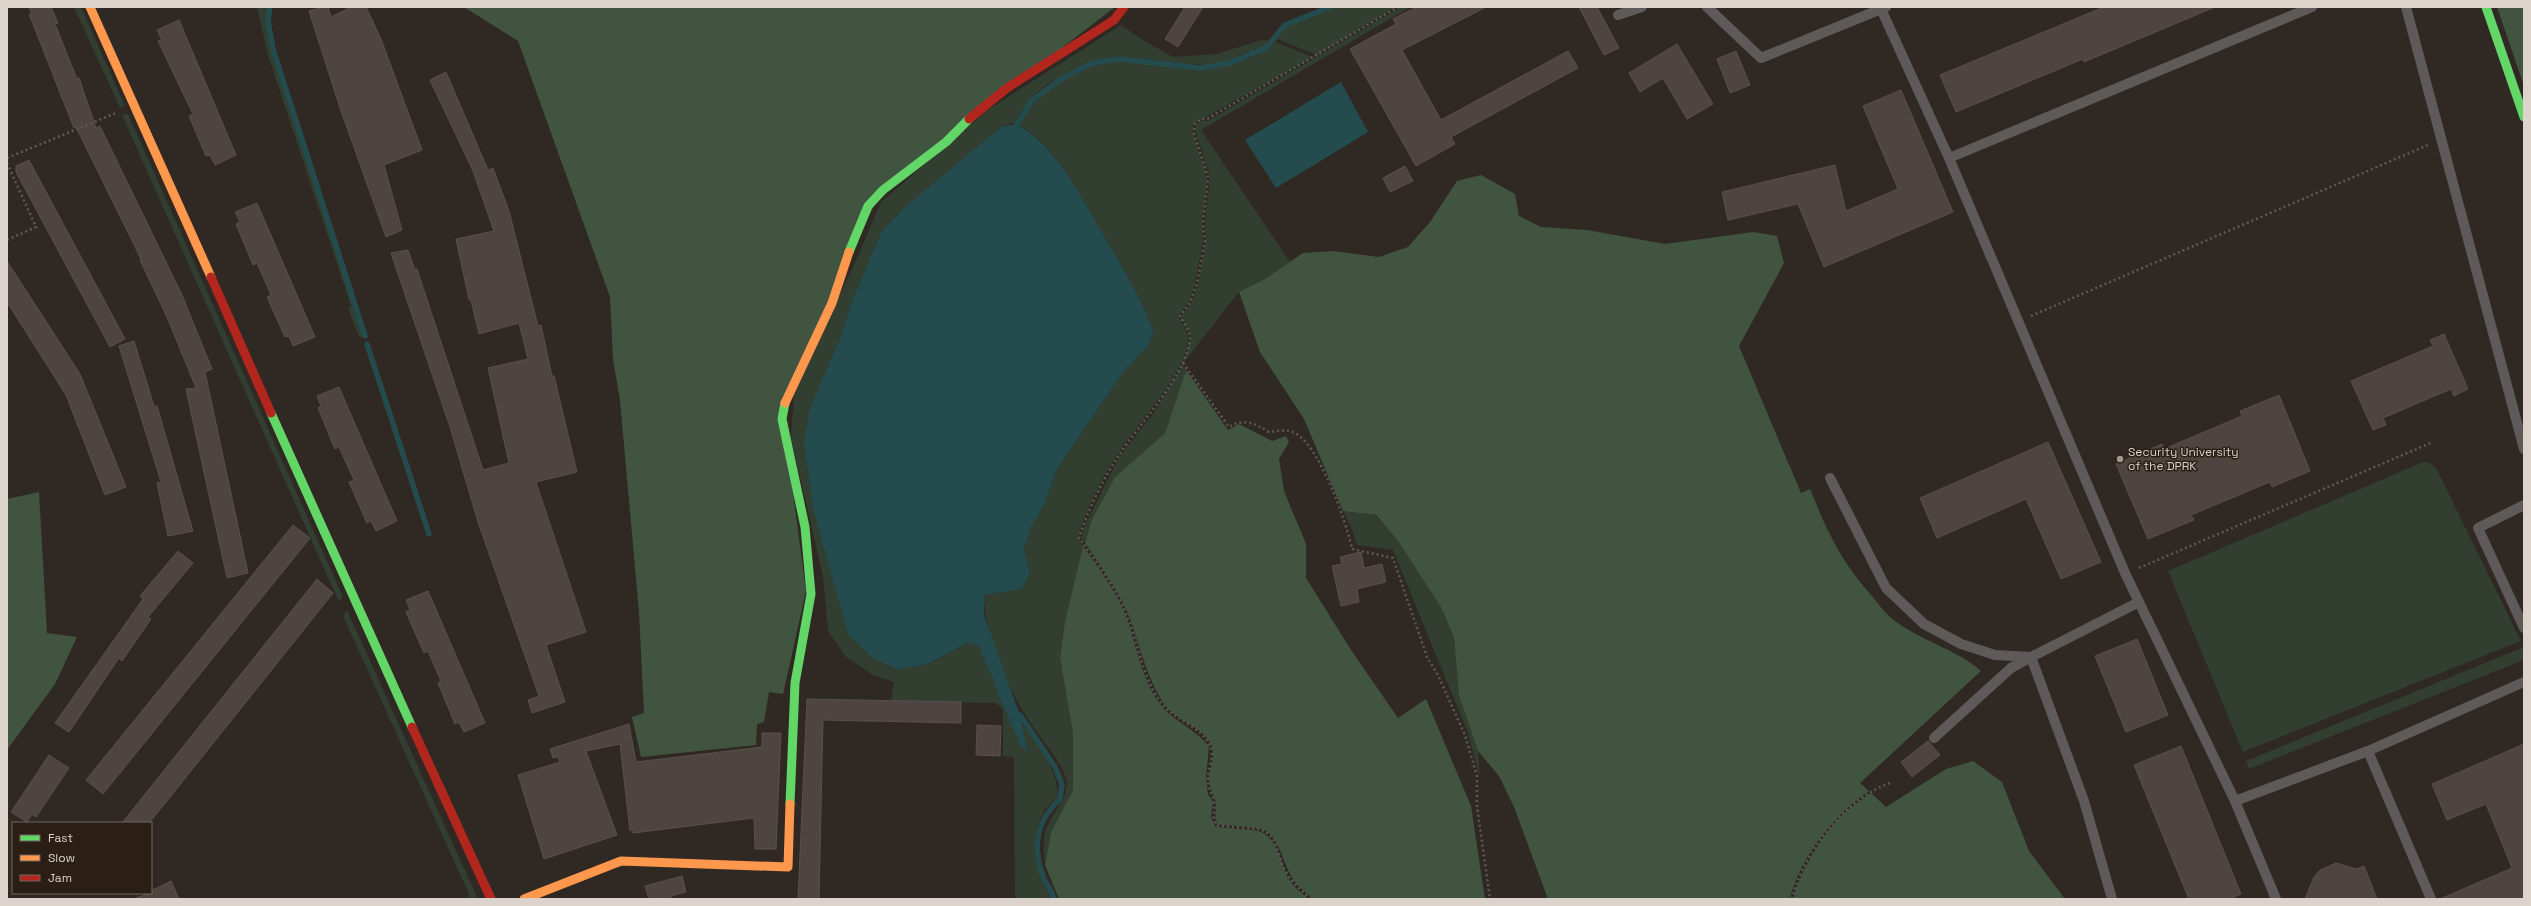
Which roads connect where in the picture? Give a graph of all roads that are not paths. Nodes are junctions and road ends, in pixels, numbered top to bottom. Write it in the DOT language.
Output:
graph roads {
  1 [pos="90,7"];
  2 [pos="1124,7"];
  3 [pos="1642,7"];
  4 [pos="1707,7"];
  5 [pos="2312,7"];
  6 [pos="2406,7"];
  7 [pos="2486,7"];
  8 [pos="1884,8"];
  9 [pos="1618,15"];
  10 [pos="2524,117"];
  11 [pos="1949,158"];
  12 [pos="2524,449"];
  13 [pos="1830,478"];
  14 [pos="2524,505"];
  15 [pos="2139,602"];
  16 [pos="2524,628"];
  17 [pos="2031,657"];
  18 [pos="2524,682"];
  19 [pos="1934,738"];
  20 [pos="2368,751"];
  21 [pos="2235,801"];
  22 [pos="491,899"];
  23 [pos="524,899"];
  24 [pos="2112,899"];
  25 [pos="2276,899"];
  26 [pos="2431,899"];
  1 -- 22 [label="street"];
  2 -- 23 [label="street"];
  3 -- 9 [label="lane"];
  4 -- 8 [label="lane"];
  5 -- 11 [label="lane"];
  6 -- 12 [label="lane"];
  7 -- 10 [label="street"];
  8 -- 11 [label="lane"];
  11 -- 15 [label="lane"];
  13 -- 17 [label="lane"];
  14 -- 16 [label="lane"];
  15 -- 17 [label="lane"];
  15 -- 21 [label="lane"];
  17 -- 19 [label="lane"];
  17 -- 24 [label="lane"];
  18 -- 20 [label="lane"];
  20 -- 21 [label="lane"];
  20 -- 26 [label="lane"];
  21 -- 25 [label="lane"];
}
